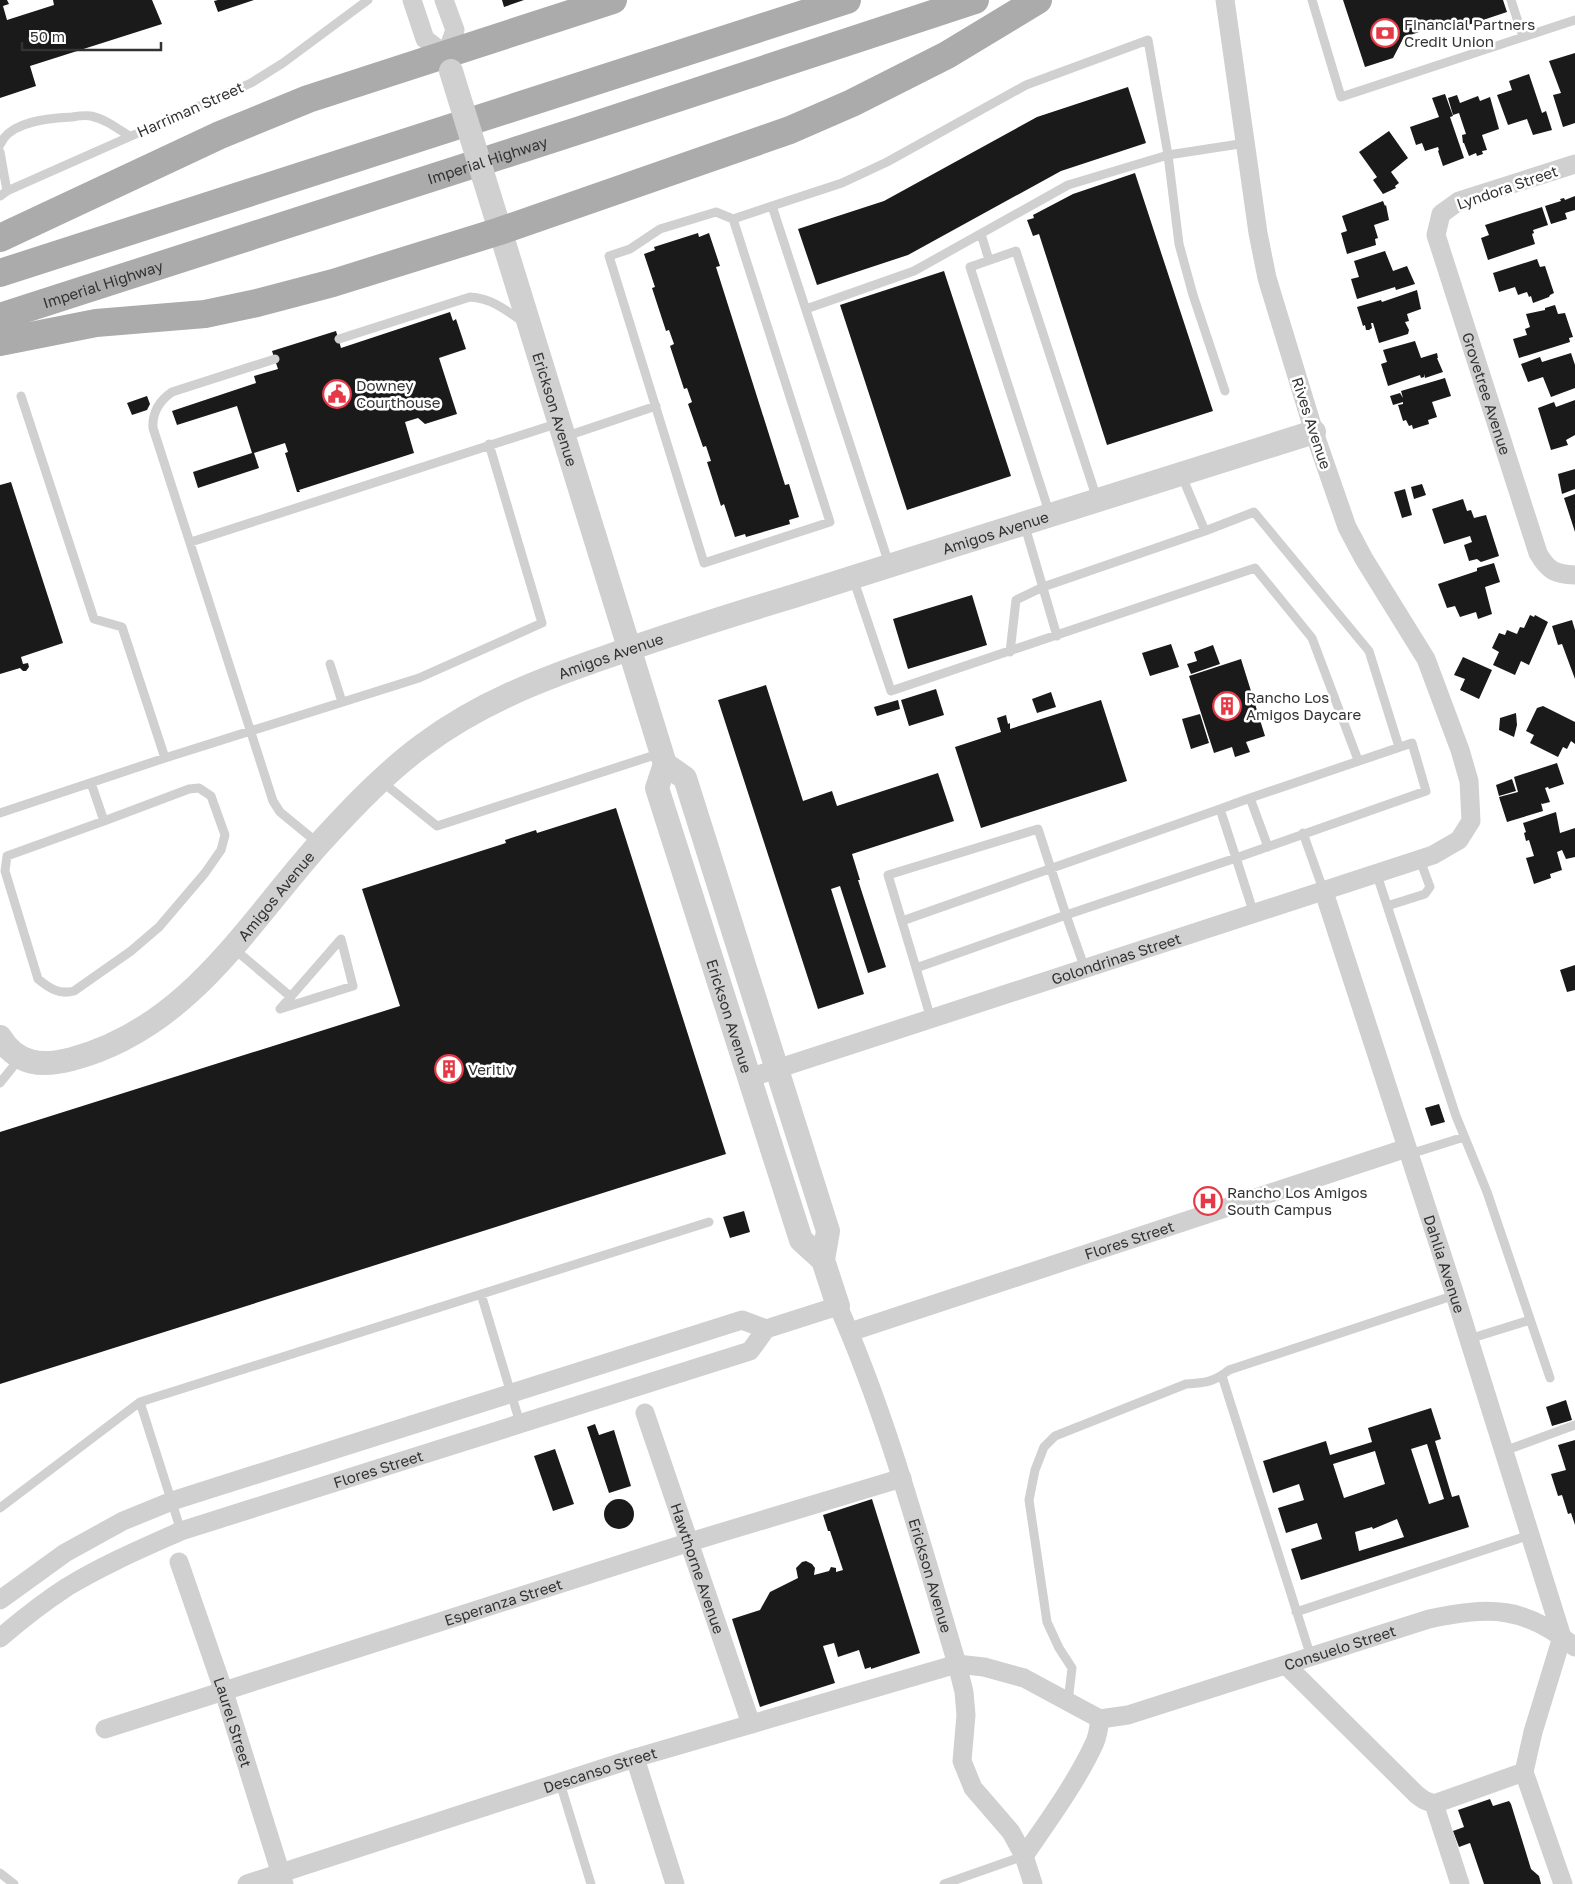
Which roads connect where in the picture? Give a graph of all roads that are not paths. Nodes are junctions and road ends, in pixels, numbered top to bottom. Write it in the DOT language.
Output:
graph roads {
  1 [pos="368,0"];
  2 [pos="412,0"];
  3 [pos="444,0"];
  4 [pos="613,0"];
  5 [pos="847,0"];
  6 [pos="975,0"];
  7 [pos="1038,0"];
  8 [pos="1225,0"];
  9 [pos="1312,0"];
  10 [pos="1511,0"];
  11 [pos="949,6"];
  12 [pos="1575,20"];
  13 [pos="1524,37"];
  14 [pos="449,63"];
  15 [pos="129,136"];
  16 [pos="1246,143"];
  17 [pos="0,145"];
  18 [pos="0,152"];
  19 [pos="1168,155"];
  20 [pos="1575,164"];
  21 [pos="4,194"];
  22 [pos="772,206"];
  23 [pos="1442,214"];
  24 [pos="733,218"];
  25 [pos="500,232"];
  26 [pos="980,234"];
  27 [pos="0,238"];
  28 [pos="989,260"];
  29 [pos="0,273"];
  30 [pos="806,309"];
  31 [pos="0,317"];
  32 [pos="529,326"];
  33 [pos="338,339"];
  34 [pos="0,342"];
  35 [pos="275,359"];
  36 [pos="1225,391"];
  37 [pos="21,396"];
  38 [pos="656,406"];
  39 [pos="561,430"];
  40 [pos="1314,432"];
  41 [pos="489,444"];
  42 [pos="1181,474"];
  43 [pos="1098,500"];
  44 [pos="1050,515"];
  45 [pos="1024,523"];
  46 [pos="1205,530"];
  47 [pos="191,542"];
  48 [pos="890,566"];
  49 [pos="1575,575"];
  50 [pos="853,577"];
  51 [pos="1043,587"];
  52 [pos="1058,636"];
  53 [pos="628,649"];
  54 [pos="1010,652"];
  55 [pos="330,664"];
  56 [pos="342,702"];
  57 [pos="251,731"];
  58 [pos="1399,747"];
  59 [pos="166,758"];
  60 [pos="663,759"];
  61 [pos="1358,760"];
  62 [pos="381,781"];
  63 [pos="91,783"];
  64 [pos="1250,798"];
  65 [pos="1220,810"];
  66 [pos="0,813"];
  67 [pos="1472,821"];
  68 [pos="104,822"];
  69 [pos="1303,834"];
  70 [pos="319,844"];
  71 [pos="1268,846"];
  72 [pos="1236,858"];
  73 [pos="1420,860"];
  74 [pos="1051,868"];
  75 [pos="1377,875"];
  76 [pos="1324,892"];
  77 [pos="1387,906"];
  78 [pos="1066,914"];
  79 [pos="1254,915"];
  80 [pos="902,921"];
  81 [pos="233,947"];
  82 [pos="916,968"];
  83 [pos="1085,969"];
  84 [pos="291,997"];
  85 [pos="931,1019"];
  86 [pos="0,1037"];
  87 [pos="20,1058"];
  88 [pos="778,1068"];
  89 [pos="749,1078"];
  90 [pos="0,1083"];
  91 [pos="1464,1136"];
  92 [pos="1408,1151"];
  93 [pos="709,1222"];
  94 [pos="823,1260"];
  95 [pos="481,1294"];
  96 [pos="1455,1295"];
  97 [pos="838,1306"];
  98 [pos="1530,1320"];
  99 [pos="766,1329"];
  100 [pos="850,1332"];
  101 [pos="1469,1339"];
  102 [pos="1222,1376"];
  103 [pos="1550,1378"];
  104 [pos="511,1393"];
  105 [pos="140,1402"];
  106 [pos="645,1412"];
  107 [pos="520,1423"];
  108 [pos="1575,1425"];
  109 [pos="1504,1451"];
  110 [pos="902,1478"];
  111 [pos="172,1501"];
  112 [pos="0,1508"];
  113 [pos="181,1531"];
  114 [pos="1530,1535"];
  115 [pos="690,1542"];
  116 [pos="179,1562"];
  117 [pos="0,1600"];
  118 [pos="1296,1612"];
  119 [pos="0,1638"];
  120 [pos="1569,1642"];
  121 [pos="1311,1657"];
  122 [pos="957,1664"];
  123 [pos="1286,1665"];
  124 [pos="224,1692"];
  125 [pos="1068,1702"];
  126 [pos="1100,1719"];
  127 [pos="751,1724"];
  128 [pos="105,1729"];
  129 [pos="635,1758"];
  130 [pos="1524,1772"];
  131 [pos="560,1783"];
  132 [pos="1434,1804"];
  133 [pos="1024,1856"];
  134 [pos="0,1874"];
  135 [pos="282,1879"];
  136 [pos="672,1882"];
  137 [pos="14,1884"];
  138 [pos="247,1884"];
  139 [pos="591,1884"];
  140 [pos="944,1884"];
  141 [pos="1033,1884"];
  142 [pos="1460,1884"];
  143 [pos="1563,1884"];
  1 -- 15 [label="lane, Harriman Street"];
  2 -- 14 [label="street"];
  3 -- 14 [label="street"];
  4 -- 14 [label="main road"];
  5 -- 29 [label="main road"];
  6 -- 11 [label="main road, Imperial Highway"];
  7 -- 25 [label="main road"];
  8 -- 16 [label="street, Rives Avenue"];
  9 -- 13 [label="lane"];
  10 -- 13 [label="lane"];
  11 -- 31 [label="main road, Imperial Highway"];
  12 -- 13 [label="lane"];
  14 -- 25 [label="street, Erickson Avenue, bridge"];
  14 -- 27 [label="main road"];
  15 -- 17 [label="lane"];
  15 -- 21 [label="lane, Harriman Street"];
  16 -- 19 [label="lane"];
  16 -- 40 [label="street, Rives Avenue"];
  18 -- 21 [label="lane"];
  19 -- 22 [label="lane"];
  19 -- 26 [label="lane"];
  19 -- 36 [label="lane"];
  20 -- 23 [label="street, Lyndora Street"];
  22 -- 24 [label="lane"];
  22 -- 30 [label="lane"];
  23 -- 49 [label="street, Grovetree Avenue"];
  24 -- 38 [label="lane"];
  24 -- 38 [label="lane"];
  25 -- 32 [label="street, Erickson Avenue"];
  25 -- 34 [label="main road"];
  26 -- 28 [label="lane"];
  26 -- 30 [label="lane"];
  28 -- 43 [label="lane"];
  28 -- 44 [label="lane"];
  30 -- 48 [label="lane"];
  32 -- 33 [label="lane"];
  32 -- 39 [label="street, Erickson Avenue"];
  35 -- 47 [label="lane"];
  37 -- 59 [label="lane"];
  38 -- 39 [label="lane"];
  39 -- 41 [label="lane"];
  39 -- 53 [label="street, Erickson Avenue"];
  40 -- 42 [label="street, Amigos Avenue"];
  40 -- 67 [label="street, Rives Avenue"];
  41 -- 47 [label="lane"];
  41 -- 56 [label="lane"];
  42 -- 43 [label="street, Amigos Avenue"];
  42 -- 46 [label="lane"];
  43 -- 44 [label="street, Amigos Avenue"];
  44 -- 45 [label="street, Amigos Avenue"];
  45 -- 48 [label="street, Amigos Avenue"];
  45 -- 51 [label="lane"];
  46 -- 51 [label="lane"];
  46 -- 58 [label="lane"];
  47 -- 57 [label="lane"];
  48 -- 50 [label="street, Amigos Avenue"];
  50 -- 53 [label="street, Amigos Avenue"];
  50 -- 54 [label="lane"];
  51 -- 52 [label="lane"];
  51 -- 54 [label="lane"];
  52 -- 54 [label="lane"];
  52 -- 61 [label="lane"];
  53 -- 60 [label="street, Erickson Avenue"];
  53 -- 62 [label="street, Amigos Avenue"];
  55 -- 56 [label="lane"];
  56 -- 57 [label="lane"];
  57 -- 59 [label="lane"];
  57 -- 70 [label="lane"];
  58 -- 61 [label="lane"];
  58 -- 69 [label="lane"];
  59 -- 63 [label="lane"];
  60 -- 62 [label="lane"];
  60 -- 88 [label="street, Erickson Avenue"];
  60 -- 89 [label="street, Erickson Avenue"];
  61 -- 64 [label="lane"];
  62 -- 70 [label="street, Amigos Avenue"];
  63 -- 66 [label="lane"];
  63 -- 68 [label="lane"];
  64 -- 65 [label="lane"];
  64 -- 71 [label="lane"];
  65 -- 72 [label="lane"];
  65 -- 74 [label="lane"];
  67 -- 73 [label="street, Golondrinas Street"];
  68 -- 68 [label="lane"];
  69 -- 71 [label="lane"];
  69 -- 76 [label="lane"];
  70 -- 81 [label="street, Amigos Avenue"];
  71 -- 72 [label="lane"];
  72 -- 78 [label="lane"];
  72 -- 79 [label="lane"];
  73 -- 75 [label="street, Golondrinas Street"];
  73 -- 77 [label="lane"];
  74 -- 78 [label="lane"];
  74 -- 80 [label="lane"];
  74 -- 80 [label="lane"];
  75 -- 76 [label="street, Golondrinas Street"];
  75 -- 77 [label="lane"];
  76 -- 79 [label="street, Golondrinas Street"];
  76 -- 92 [label="street, Dahlia Avenue"];
  77 -- 91 [label="lane"];
  78 -- 82 [label="lane"];
  78 -- 83 [label="lane"];
  79 -- 83 [label="street, Golondrinas Street"];
  80 -- 82 [label="lane"];
  81 -- 84 [label="lane"];
  81 -- 87 [label="street, Amigos Avenue"];
  82 -- 85 [label="lane"];
  83 -- 85 [label="street, Golondrinas Street"];
  84 -- 84 [label="lane"];
  85 -- 88 [label="street, Golondrinas Street"];
  86 -- 87 [label="street"];
  87 -- 90 [label="lane"];
  88 -- 89 [label="street, Golondrinas Street"];
  88 -- 94 [label="street, Erickson Avenue"];
  89 -- 94 [label="street, Erickson Avenue"];
  91 -- 92 [label="lane"];
  91 -- 98 [label="lane"];
  92 -- 96 [label="street, Dahlia Avenue"];
  92 -- 100 [label="street, Flores Street"];
  93 -- 95 [label="lane"];
  94 -- 97 [label="street, Erickson Avenue"];
  95 -- 104 [label="lane"];
  95 -- 105 [label="lane"];
  96 -- 101 [label="street, Dahlia Avenue"];
  96 -- 102 [label="lane"];
  97 -- 99 [label="street"];
  97 -- 100 [label="street, Erickson Avenue"];
  98 -- 101 [label="lane"];
  98 -- 103 [label="lane"];
  99 -- 104 [label="street, Flores Street"];
  99 -- 107 [label="street, Flores Street"];
  100 -- 110 [label="street, Erickson Avenue"];
  101 -- 109 [label="street, Dahlia Avenue"];
  102 -- 118 [label="lane"];
  102 -- 125 [label="lane"];
  104 -- 107 [label="lane"];
  104 -- 111 [label="street, Flores Street"];
  105 -- 111 [label="lane"];
  105 -- 112 [label="lane"];
  106 -- 115 [label="street, Hawthorne Avenue"];
  107 -- 113 [label="street, Flores Street"];
  108 -- 109 [label="lane"];
  109 -- 114 [label="street, Dahlia Avenue"];
  110 -- 115 [label="street, Esperanza Street"];
  110 -- 122 [label="street, Erickson Avenue"];
  111 -- 113 [label="lane"];
  111 -- 117 [label="street, Flores Street"];
  113 -- 119 [label="street, Flores Street"];
  114 -- 118 [label="lane"];
  114 -- 120 [label="street, Dahlia Avenue"];
  115 -- 124 [label="street, Esperanza Street"];
  115 -- 127 [label="street, Hawthorne Avenue"];
  116 -- 124 [label="street, Laurel Street"];
  118 -- 121 [label="lane"];
  120 -- 121 [label="street, Consuelo Street"];
  120 -- 130 [label="street"];
  121 -- 123 [label="street, Consuelo Street"];
  122 -- 125 [label="street"];
  122 -- 127 [label="street, Descanso Street"];
  122 -- 133 [label="street, Erickson Avenue"];
  123 -- 126 [label="street, Consuelo Street"];
  123 -- 132 [label="street"];
  124 -- 128 [label="street, Esperanza Street"];
  124 -- 135 [label="street, Laurel Street"];
  125 -- 126 [label="street"];
  126 -- 133 [label="street"];
  127 -- 129 [label="street, Descanso Street"];
  129 -- 131 [label="street, Descanso Street"];
  129 -- 136 [label="street"];
  130 -- 132 [label="street"];
  130 -- 143 [label="street"];
  131 -- 135 [label="street, Descanso Street"];
  131 -- 139 [label="lane"];
  132 -- 142 [label="street"];
  133 -- 140 [label="lane"];
  133 -- 141 [label="street, Erickson Avenue"];
  134 -- 137 [label="lane"];
  135 -- 138 [label="street, Descanso Street"];
}
